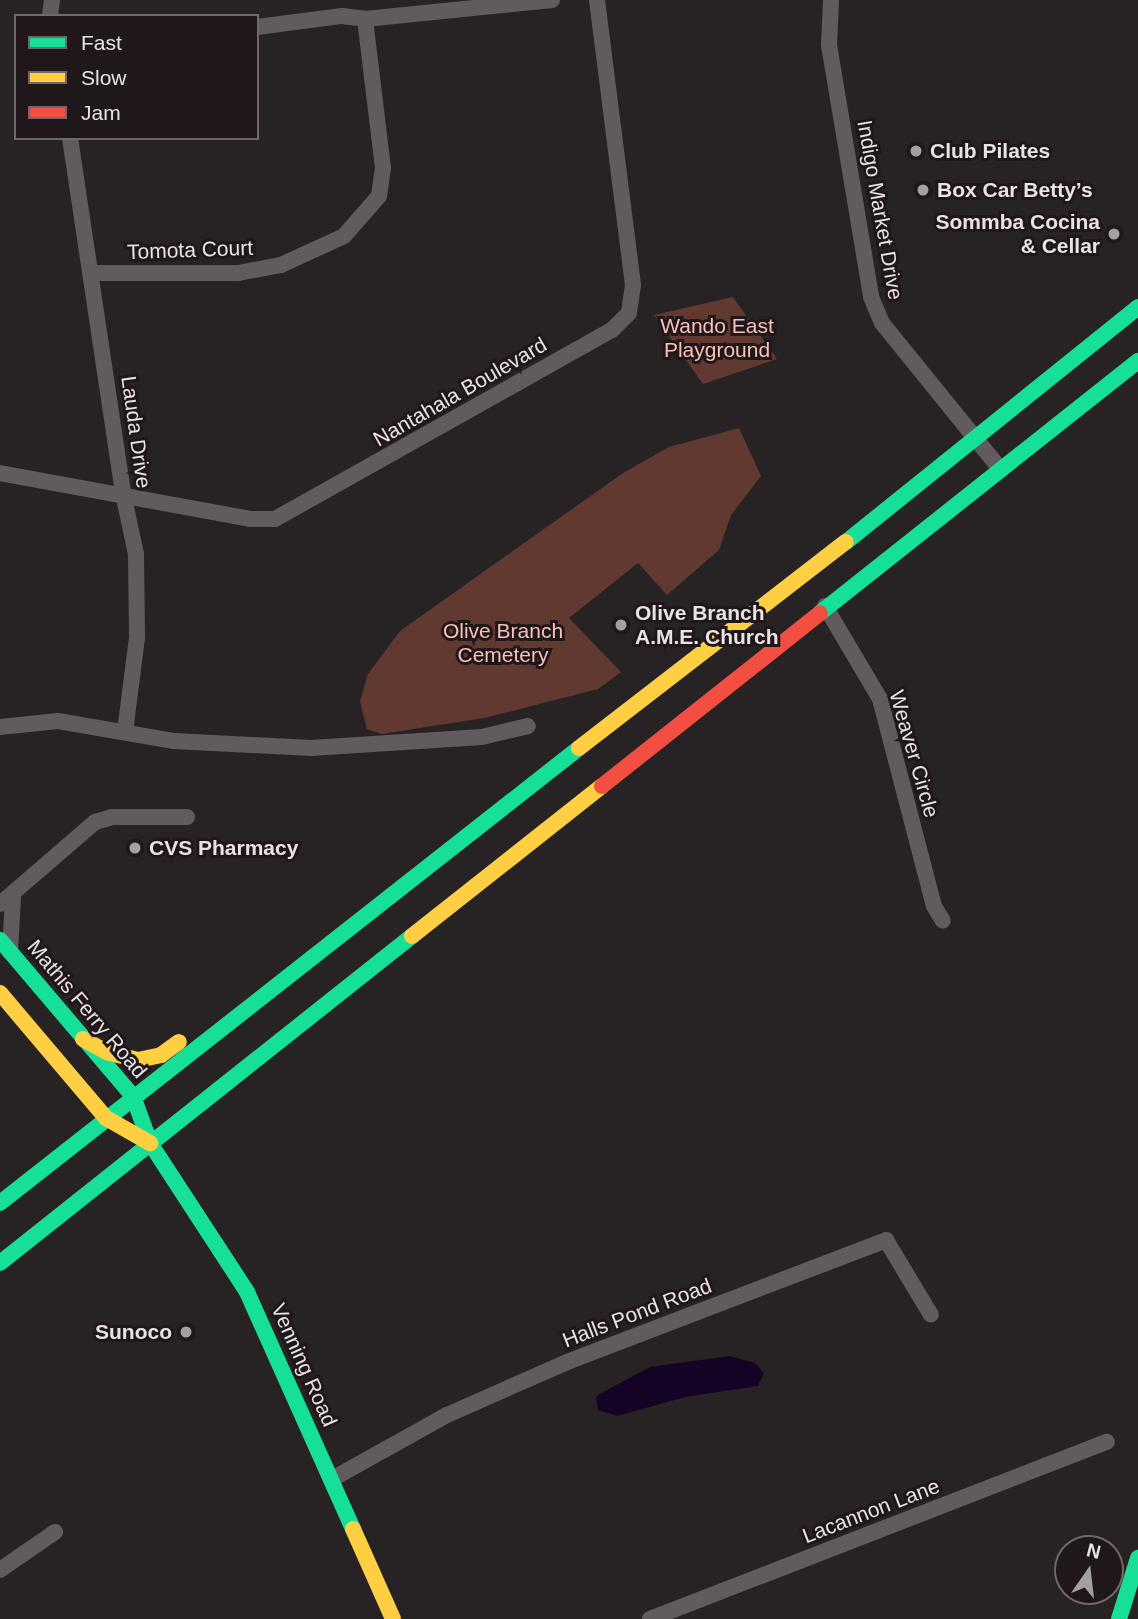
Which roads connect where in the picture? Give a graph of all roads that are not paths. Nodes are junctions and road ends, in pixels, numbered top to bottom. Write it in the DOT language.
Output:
graph roads {
  1 [pos="552,0"];
  2 [pos="597,0"];
  3 [pos="831,0"];
  4 [pos="365,19"];
  5 [pos="259,27"];
  6 [pos="70,140"];
  7 [pos="93,273"];
  8 [pos="1138,307"];
  9 [pos="1138,361"];
  10 [pos="976,438"];
  11 [pos="1001,470"];
  12 [pos="0,473"];
  13 [pos="124,498"];
  14 [pos="825,606"];
  15 [pos="528,726"];
  16 [pos="1,730"];
  17 [pos="125,732"];
  18 [pos="187,817"];
  19 [pos="7,901"];
  20 [pos="943,921"];
  21 [pos="5,946"];
  22 [pos="0,993"];
  23 [pos="237,1014"];
  24 [pos="83,1039"];
  25 [pos="133,1096"];
  26 [pos="106,1118"];
  27 [pos="150,1143"];
  28 [pos="0,1203"];
  29 [pos="0,1263"];
  30 [pos="931,1315"];
  31 [pos="1107,1442"];
  32 [pos="332,1479"];
  33 [pos="55,1532"];
  34 [pos="1138,1558"];
  35 [pos="0,1570"];
  36 [pos="393,1619"];
  37 [pos="650,1619"];
  38 [pos="1119,1619"];
  1 -- 4 [label="street"];
  2 -- 13 [label="street, Nantahala Boulevard"];
  3 -- 10 [label="street, Indigo Market Drive"];
  4 -- 5 [label="street"];
  4 -- 7 [label="street, Tomota Court"];
  6 -- 7 [label="street, Lauda Drive"];
  7 -- 13 [label="street, Lauda Drive"];
  8 -- 10 [label="main road"];
  9 -- 11 [label="main road"];
  10 -- 11 [label="street, Indigo Market Drive"];
  10 -- 23 [label="main road"];
  11 -- 14 [label="main road"];
  12 -- 13 [label="street, Nantahala Boulevard"];
  13 -- 17 [label="street, Lauda Drive"];
  14 -- 20 [label="street, Weaver Circle"];
  14 -- 27 [label="main road"];
  15 -- 17 [label="street"];
  16 -- 17 [label="street"];
  18 -- 19 [label="street"];
  19 -- 21 [label="street"];
  21 -- 24 [label="main road, Mathis Ferry Road"];
  22 -- 26 [label="main road"];
  23 -- 24 [label="main road"];
  23 -- 25 [label="main road"];
  24 -- 25 [label="main road, Mathis Ferry Road"];
  25 -- 26 [label="main road"];
  25 -- 27 [label="main road, Mathis Ferry Road"];
  26 -- 27 [label="main road"];
  26 -- 28 [label="main road"];
  27 -- 29 [label="main road"];
  27 -- 32 [label="main road, Venning Road"];
  30 -- 32 [label="street, Halls Pond Road"];
  31 -- 37 [label="street, Lacannon Lane"];
  32 -- 36 [label="main road, Venning Road"];
  33 -- 35 [label="street"];
  34 -- 38 [label="main road"];
}
